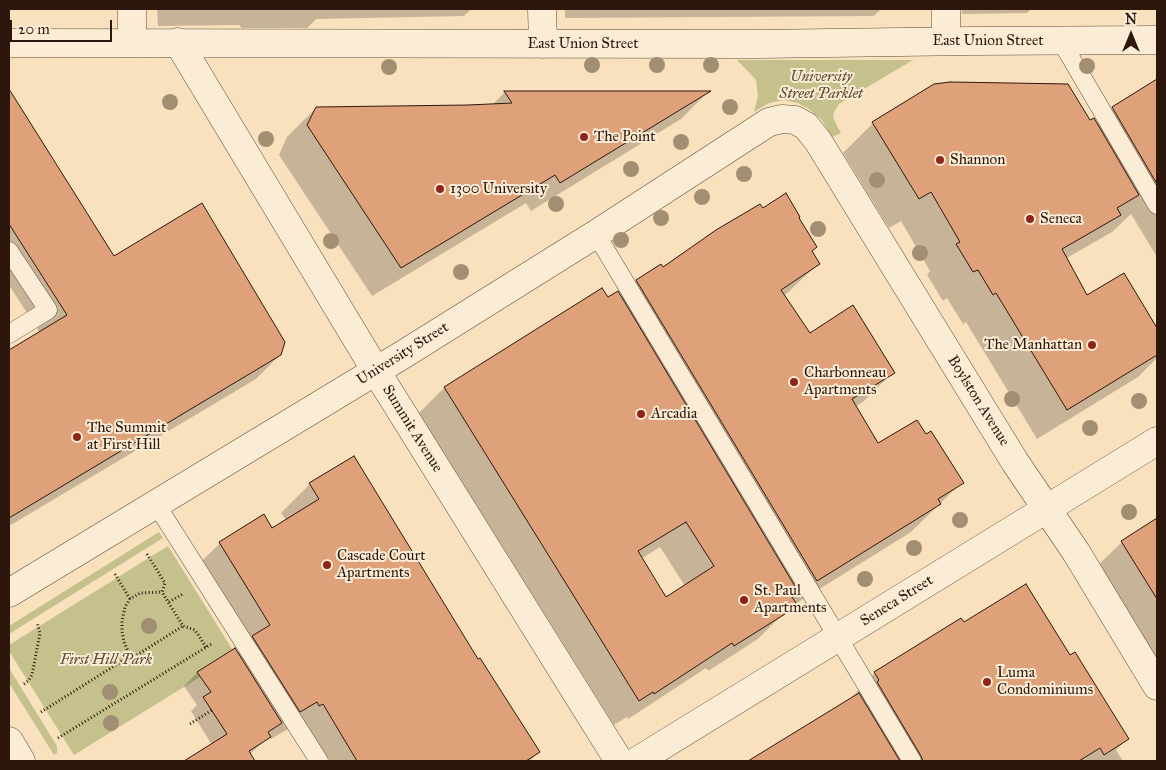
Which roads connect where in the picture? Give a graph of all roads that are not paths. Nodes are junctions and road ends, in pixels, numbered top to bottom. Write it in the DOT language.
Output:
graph roads {
  1 [pos="132,9"];
  2 [pos="542,9"];
  3 [pos="946,9"];
  4 [pos="1157,40"];
  5 [pos="946,41"];
  6 [pos="1061,41"];
  7 [pos="9,42"];
  8 [pos="132,42"];
  9 [pos="178,42"];
  10 [pos="543,44"];
  11 [pos="796,120"];
  12 [pos="1157,205"];
  13 [pos="596,234"];
  14 [pos="9,251"];
  15 [pos="9,334"];
  16 [pos="376,371"];
  17 [pos="1157,441"];
  18 [pos="156,504"];
  19 [pos="1048,509"];
  20 [pos="9,592"];
  21 [pos="838,638"];
  22 [pos="1157,686"];
  23 [pos="9,741"];
  24 [pos="21,761"];
  25 [pos="319,761"];
  26 [pos="619,761"];
  27 [pos="638,761"];
  28 [pos="912,761"];
  1 -- 8 [label="street"];
  2 -- 10 [label="street"];
  3 -- 5 [label="street"];
  4 -- 6 [label="street, East Union Street"];
  5 -- 6 [label="street, East Union Street"];
  5 -- 10 [label="street, East Union Street"];
  6 -- 12 [label="lane"];
  7 -- 8 [label="street, East Union Street"];
  8 -- 9 [label="street, East Union Street"];
  9 -- 10 [label="street, East Union Street"];
  9 -- 16 [label="street, Summit Avenue"];
  11 -- 13 [label="street, University Street"];
  11 -- 19 [label="street, Boylston Avenue"];
  13 -- 16 [label="street, University Street"];
  13 -- 21 [label="lane"];
  14 -- 15 [label="lane"];
  16 -- 18 [label="street, University Street"];
  16 -- 26 [label="street, Summit Avenue"];
  17 -- 19 [label="street, Seneca Street"];
  18 -- 20 [label="street, University Street"];
  18 -- 25 [label="lane"];
  19 -- 21 [label="street, Seneca Street"];
  19 -- 22 [label="street, Boylston Avenue"];
  21 -- 27 [label="street, Seneca Street"];
  21 -- 28 [label="lane"];
  23 -- 24 [label="street"];
}
